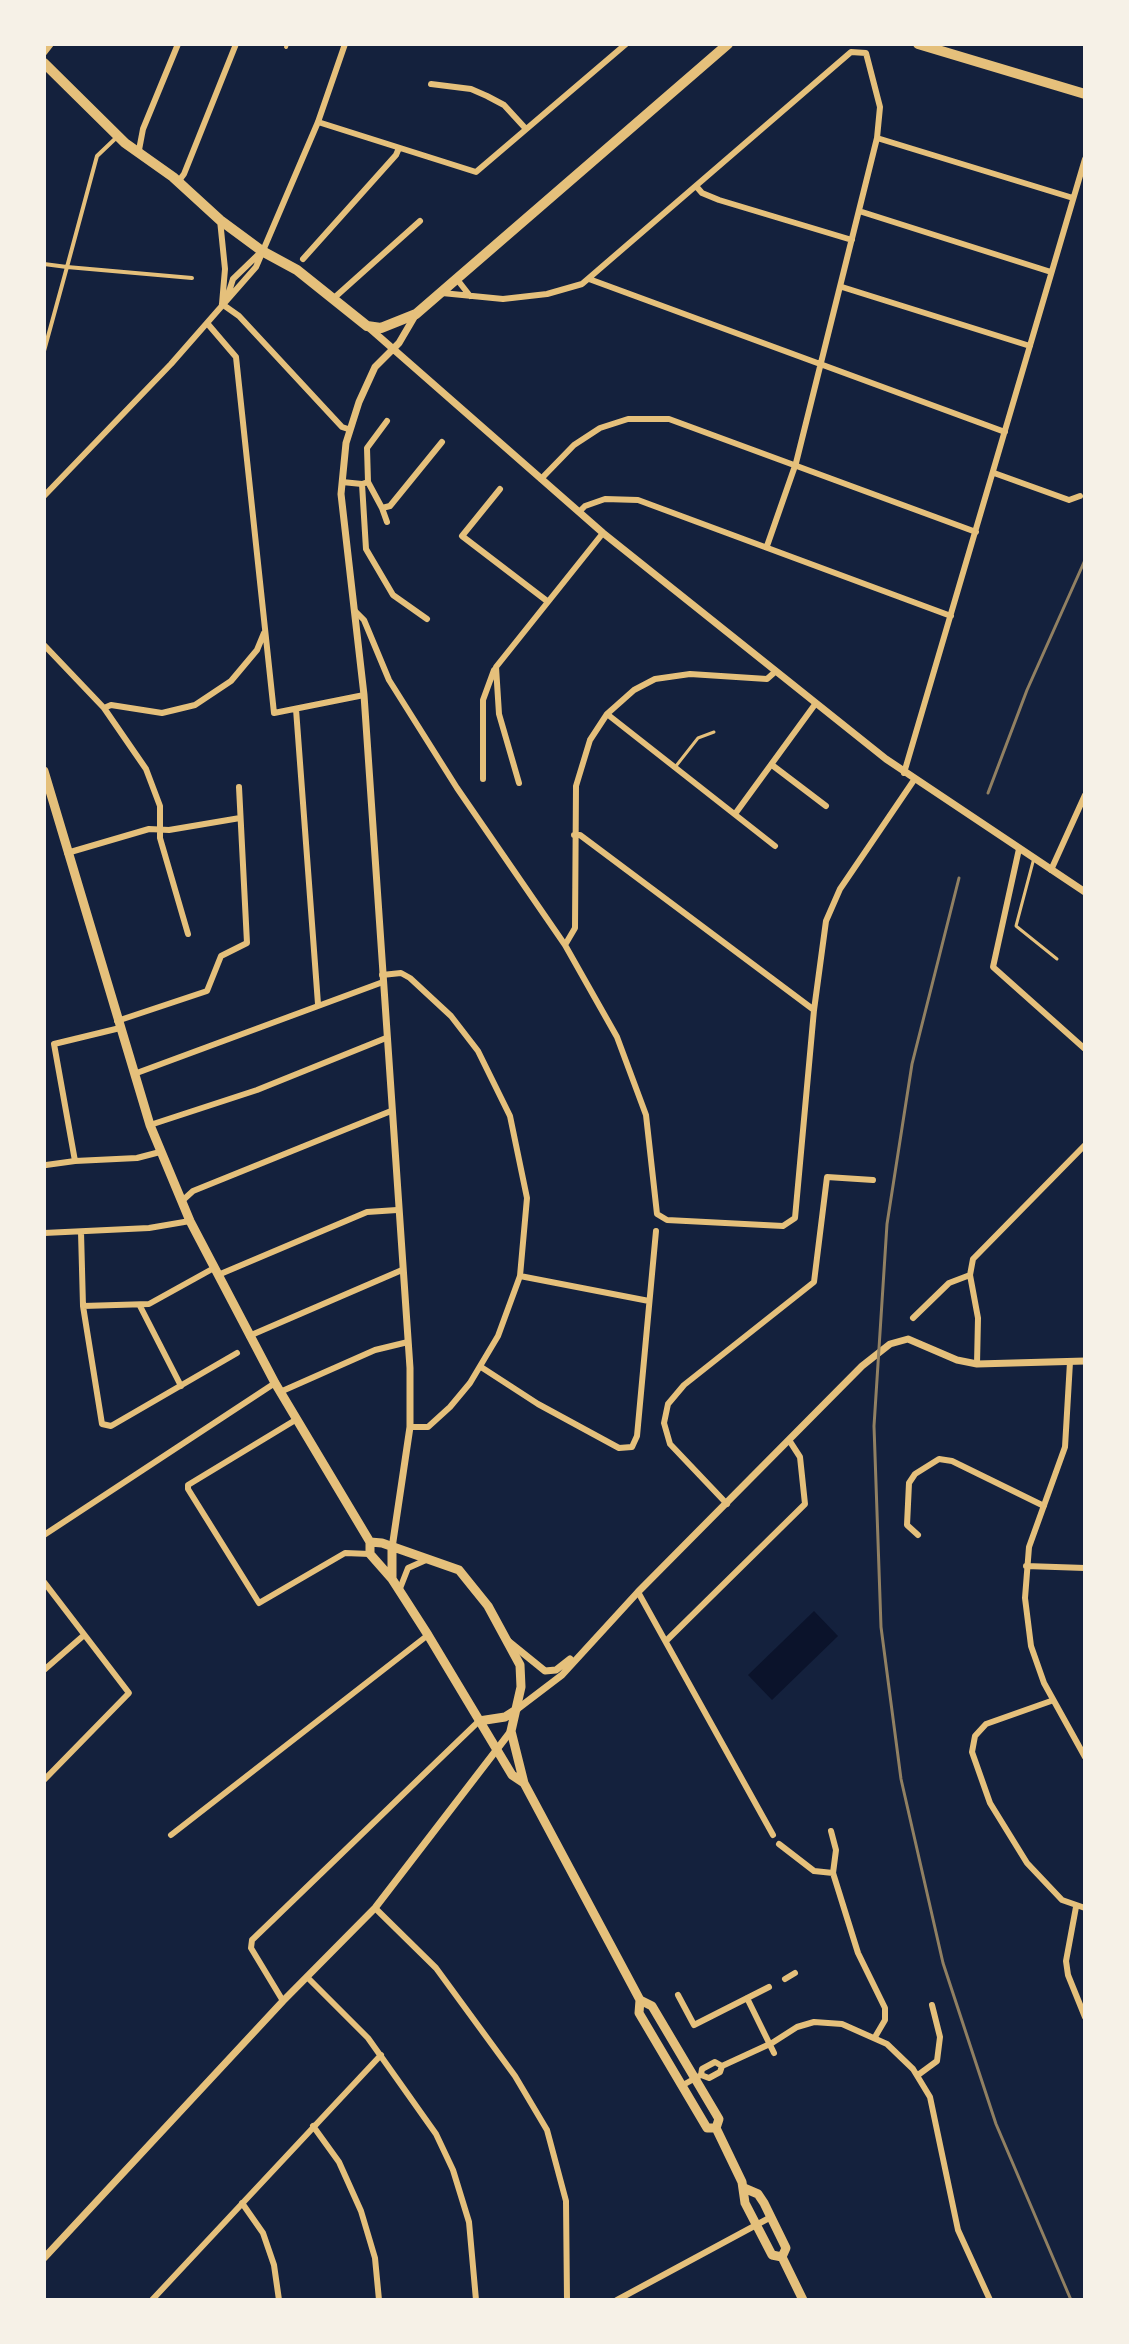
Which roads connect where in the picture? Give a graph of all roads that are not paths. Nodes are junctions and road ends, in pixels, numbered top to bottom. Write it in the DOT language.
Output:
graph roads {
  1 [pos="51,44"];
  2 [pos="178,44"];
  3 [pos="236,44"];
  4 [pos="345,44"];
  5 [pos="626,44"];
  6 [pos="728,44"];
  7 [pos="918,44"];
  8 [pos="44,53"];
  9 [pos="44,63"];
  10 [pos="431,84"];
  11 [pos="1085,94"];
  12 [pos="318,122"];
  13 [pos="526,129"];
  14 [pos="118,136"];
  15 [pos="877,138"];
  16 [pos="399,148"];
  17 [pos="139,150"];
  18 [pos="1085,159"];
  19 [pos="178,182"];
  20 [pos="696,186"];
  21 [pos="1073,198"];
  22 [pos="859,211"];
  23 [pos="220,220"];
  24 [pos="420,221"];
  25 [pos="852,240"];
  26 [pos="262,251"];
  27 [pos="303,259"];
  28 [pos="44,264"];
  29 [pos="67,267"];
  30 [pos="1051,272"];
  31 [pos="192,278"];
  32 [pos="456,278"];
  33 [pos="589,279"];
  34 [pos="842,287"];
  35 [pos="440,292"];
  36 [pos="470,296"];
  37 [pos="334,298"];
  38 [pos="224,301"];
  39 [pos="416,314"];
  40 [pos="207,323"];
  41 [pos="367,326"];
  42 [pos="1030,346"];
  43 [pos="390,348"];
  44 [pos="44,351"];
  45 [pos="823,364"];
  46 [pos="387,421"];
  47 [pos="348,429"];
  48 [pos="1005,432"];
  49 [pos="442,442"];
  50 [pos="796,463"];
  51 [pos="994,473"];
  52 [pos="541,479"];
  53 [pos="342,482"];
  54 [pos="365,483"];
  55 [pos="44,496"];
  56 [pos="1080,496"];
  57 [pos="502,501"];
  58 [pos="382,508"];
  59 [pos="579,512"];
  60 [pos="387,522"];
  61 [pos="976,532"];
  62 [pos="603,533"];
  63 [pos="767,546"];
  64 [pos="547,601"];
  65 [pos="355,611"];
  66 [pos="951,616"];
  67 [pos="427,619"];
  68 [pos="265,630"];
  69 [pos="44,645"];
  70 [pos="496,667"];
  71 [pos="776,671"];
  72 [pos="364,695"];
  73 [pos="816,703"];
  74 [pos="104,708"];
  75 [pos="296,709"];
  76 [pos="607,714"];
  77 [pos="714,732"];
  78 [pos="772,765"];
  79 [pos="675,768"];
  80 [pos="44,771"];
  81 [pos="904,773"];
  82 [pos="483,779"];
  83 [pos="914,780"];
  84 [pos="519,783"];
  85 [pos="239,787"];
  86 [pos="1085,795"];
  87 [pos="826,806"];
  88 [pos="735,814"];
  89 [pos="240,818"];
  90 [pos="160,828"];
  91 [pos="574,835"];
  92 [pos="775,846"];
  93 [pos="1019,849"];
  94 [pos="67,853"];
  95 [pos="1034,858"];
  96 [pos="1051,870"];
  97 [pos="1085,892"];
  98 [pos="188,934"];
  99 [pos="565,945"];
  100 [pos="1057,959"];
  101 [pos="382,978"];
  102 [pos="318,1004"];
  103 [pos="814,1010"];
  104 [pos="118,1024"];
  105 [pos="386,1038"];
  106 [pos="1085,1049"];
  107 [pos="134,1074"];
  108 [pos="391,1111"];
  109 [pos="150,1125"];
  110 [pos="1085,1145"];
  111 [pos="160,1152"];
  112 [pos="75,1161"];
  113 [pos="46,1165"];
  114 [pos="873,1180"];
  115 [pos="182,1202"];
  116 [pos="397,1210"];
  117 [pos="190,1221"];
  118 [pos="656,1231"];
  119 [pos="81,1232"];
  120 [pos="44,1233"];
  121 [pos="402,1270"];
  122 [pos="216,1272"];
  123 [pos="970,1275"];
  124 [pos="520,1276"];
  125 [pos="649,1301"];
  126 [pos="83,1306"];
  127 [pos="140,1306"];
  128 [pos="913,1318"];
  129 [pos="249,1336"];
  130 [pos="408,1342"];
  131 [pos="237,1353"];
  132 [pos="1085,1361"];
  133 [pos="1070,1362"];
  134 [pos="977,1364"];
  135 [pos="481,1367"];
  136 [pos="181,1386"];
  137 [pos="278,1387"];
  138 [pos="297,1419"];
  139 [pos="410,1427"];
  140 [pos="789,1440"];
  141 [pos="727,1504"];
  142 [pos="1044,1506"];
  143 [pos="44,1535"];
  144 [pos="918,1535"];
  145 [pos="370,1542"];
  146 [pos="392,1548"];
  147 [pos="370,1554"];
  148 [pos="429,1558"];
  149 [pos="1026,1566"];
  150 [pos="1085,1568"];
  151 [pos="392,1579"];
  152 [pos="44,1582"];
  153 [pos="399,1591"];
  154 [pos="638,1592"];
  155 [pos="428,1635"];
  156 [pos="83,1636"];
  157 [pos="508,1641"];
  158 [pos="666,1641"];
  159 [pos="585,1650"];
  160 [pos="44,1670"];
  161 [pos="1051,1701"];
  162 [pos="516,1710"];
  163 [pos="479,1721"];
  164 [pos="511,1731"];
  165 [pos="495,1748"];
  166 [pos="1085,1757"];
  167 [pos="44,1780"];
  168 [pos="524,1783"];
  169 [pos="831,1831"];
  170 [pos="171,1835"];
  171 [pos="773,1835"];
  172 [pos="779,1844"];
  173 [pos="833,1873"];
  174 [pos="1076,1907"];
  175 [pos="375,1908"];
  176 [pos="1085,1908"];
  177 [pos="795,1973"];
  178 [pos="307,1977"];
  179 [pos="785,1979"];
  180 [pos="769,1987"];
  181 [pos="678,1995"];
  182 [pos="747,1998"];
  183 [pos="640,2000"];
  184 [pos="283,2001"];
  185 [pos="932,2005"];
  186 [pos="1085,2017"];
  187 [pos="875,2037"];
  188 [pos="772,2043"];
  189 [pos="774,2053"];
  190 [pos="381,2055"];
  191 [pos="918,2075"];
  192 [pos="698,2077"];
  193 [pos="683,2085"];
  194 [pos="313,2126"];
  195 [pos="716,2128"];
  196 [pos="744,2188"];
  197 [pos="242,2203"];
  198 [pos="771,2217"];
  199 [pos="756,2225"];
  200 [pos="782,2257"];
  201 [pos="44,2258"];
  202 [pos="632,2290"];
  203 [pos="152,2300"];
  204 [pos="279,2300"];
  205 [pos="379,2300"];
  206 [pos="476,2300"];
  207 [pos="567,2300"];
  208 [pos="617,2300"];
  209 [pos="637,2300"];
  210 [pos="803,2300"];
  211 [pos="990,2300"];
  1 -- 8 [label="street"];
  2 -- 17 [label="street"];
  3 -- 19 [label="street"];
  4 -- 12 [label="street"];
  5 -- 13 [label="street"];
  6 -- 32 [label="highway"];
  7 -- 11 [label="highway"];
  9 -- 14 [label="highway"];
  10 -- 13 [label="street"];
  12 -- 16 [label="street"];
  12 -- 26 [label="street"];
  13 -- 16 [label="street"];
  14 -- 17 [label="highway"];
  14 -- 29 [label="street"];
  15 -- 20 [label="street"];
  15 -- 21 [label="street"];
  15 -- 22 [label="street"];
  16 -- 27 [label="street"];
  17 -- 19 [label="highway"];
  18 -- 21 [label="street"];
  19 -- 23 [label="highway"];
  20 -- 25 [label="street"];
  20 -- 33 [label="street"];
  21 -- 30 [label="street"];
  22 -- 25 [label="street"];
  22 -- 30 [label="street"];
  23 -- 26 [label="highway"];
  23 -- 38 [label="street"];
  24 -- 37 [label="street"];
  25 -- 34 [label="street"];
  26 -- 37 [label="highway"];
  26 -- 38 [label="street"];
  28 -- 29 [label="street"];
  29 -- 31 [label="street"];
  29 -- 44 [label="street"];
  30 -- 42 [label="street"];
  32 -- 35 [label="highway"];
  32 -- 36 [label="street"];
  33 -- 36 [label="street"];
  33 -- 45 [label="street"];
  34 -- 42 [label="street"];
  34 -- 45 [label="street"];
  35 -- 36 [label="street"];
  35 -- 39 [label="highway"];
  37 -- 41 [label="highway"];
  38 -- 40 [label="street"];
  38 -- 47 [label="street"];
  39 -- 41 [label="highway"];
  39 -- 43 [label="street"];
  40 -- 55 [label="street"];
  40 -- 68 [label="street"];
  41 -- 43 [label="street"];
  42 -- 48 [label="street"];
  43 -- 47 [label="street"];
  43 -- 52 [label="street"];
  45 -- 48 [label="street"];
  45 -- 50 [label="street"];
  46 -- 54 [label="street"];
  47 -- 53 [label="street"];
  48 -- 51 [label="street"];
  49 -- 58 [label="street"];
  50 -- 52 [label="street"];
  50 -- 61 [label="street"];
  50 -- 63 [label="street"];
  51 -- 56 [label="street"];
  51 -- 61 [label="street"];
  52 -- 59 [label="street"];
  53 -- 54 [label="street"];
  53 -- 65 [label="street"];
  54 -- 58 [label="street"];
  54 -- 67 [label="street"];
  57 -- 64 [label="street"];
  58 -- 60 [label="street"];
  59 -- 62 [label="street"];
  59 -- 63 [label="street"];
  61 -- 66 [label="street"];
  62 -- 64 [label="street"];
  62 -- 71 [label="street"];
  63 -- 66 [label="street"];
  64 -- 70 [label="street"];
  65 -- 72 [label="street"];
  65 -- 99 [label="street"];
  66 -- 81 [label="street"];
  68 -- 74 [label="street"];
  68 -- 75 [label="street"];
  69 -- 74 [label="street"];
  70 -- 82 [label="street"];
  70 -- 84 [label="street"];
  71 -- 73 [label="street"];
  71 -- 76 [label="street"];
  72 -- 75 [label="street"];
  72 -- 101 [label="street"];
  73 -- 78 [label="street"];
  73 -- 81 [label="street"];
  74 -- 90 [label="street"];
  75 -- 102 [label="street"];
  76 -- 79 [label="street"];
  76 -- 91 [label="street"];
  77 -- 79 [label="lane"];
  78 -- 87 [label="street"];
  78 -- 88 [label="street"];
  79 -- 88 [label="street"];
  80 -- 94 [label="main road"];
  81 -- 83 [label="street"];
  83 -- 93 [label="street"];
  83 -- 103 [label="street"];
  85 -- 89 [label="street"];
  86 -- 96 [label="street"];
  88 -- 92 [label="street"];
  89 -- 90 [label="street"];
  89 -- 104 [label="street"];
  90 -- 94 [label="street"];
  90 -- 98 [label="street"];
  91 -- 99 [label="street"];
  91 -- 103 [label="street"];
  93 -- 95 [label="street"];
  93 -- 106 [label="street"];
  94 -- 104 [label="main road"];
  95 -- 96 [label="street"];
  95 -- 100 [label="lane"];
  96 -- 97 [label="street"];
  99 -- 103 [label="street"];
  101 -- 102 [label="street"];
  101 -- 105 [label="street"];
  101 -- 124 [label="street"];
  102 -- 107 [label="street"];
  104 -- 107 [label="main road"];
  104 -- 112 [label="street"];
  105 -- 108 [label="street"];
  105 -- 109 [label="street"];
  107 -- 109 [label="main road"];
  108 -- 115 [label="street"];
  108 -- 116 [label="street"];
  109 -- 111 [label="main road"];
  110 -- 123 [label="street"];
  111 -- 112 [label="street"];
  111 -- 115 [label="main road"];
  112 -- 113 [label="street"];
  114 -- 141 [label="street"];
  115 -- 117 [label="main road"];
  116 -- 121 [label="street"];
  116 -- 122 [label="street"];
  117 -- 119 [label="street"];
  117 -- 122 [label="main road"];
  118 -- 125 [label="street"];
  119 -- 120 [label="street"];
  119 -- 126 [label="street"];
  121 -- 129 [label="street"];
  121 -- 130 [label="street"];
  122 -- 127 [label="street"];
  122 -- 129 [label="main road"];
  123 -- 128 [label="street"];
  123 -- 134 [label="street"];
  124 -- 125 [label="street"];
  124 -- 135 [label="street"];
  125 -- 135 [label="street"];
  126 -- 127 [label="street"];
  126 -- 136 [label="street"];
  127 -- 136 [label="street"];
  129 -- 137 [label="main road"];
  130 -- 137 [label="street"];
  130 -- 139 [label="street"];
  131 -- 136 [label="street"];
  132 -- 133 [label="street"];
  133 -- 134 [label="street"];
  133 -- 142 [label="street"];
  134 -- 140 [label="street"];
  135 -- 139 [label="street"];
  137 -- 138 [label="main road"];
  137 -- 143 [label="street"];
  138 -- 145 [label="main road"];
  138 -- 147 [label="street"];
  139 -- 146 [label="street"];
  140 -- 141 [label="street"];
  140 -- 158 [label="street"];
  141 -- 154 [label="street"];
  142 -- 144 [label="street"];
  142 -- 149 [label="street"];
  145 -- 146 [label="main road"];
  145 -- 147 [label="main road"];
  146 -- 148 [label="main road"];
  146 -- 151 [label="main road"];
  147 -- 151 [label="main road"];
  148 -- 153 [label="street"];
  148 -- 157 [label="main road"];
  149 -- 150 [label="street"];
  149 -- 161 [label="street"];
  151 -- 153 [label="main road"];
  152 -- 156 [label="street"];
  153 -- 155 [label="main road"];
  154 -- 158 [label="street"];
  154 -- 159 [label="street"];
  155 -- 163 [label="main road"];
  155 -- 170 [label="street"];
  156 -- 160 [label="street"];
  156 -- 167 [label="street"];
  157 -- 159 [label="street"];
  157 -- 162 [label="main road"];
  158 -- 171 [label="street"];
  159 -- 162 [label="street"];
  161 -- 166 [label="street"];
  161 -- 174 [label="street"];
  162 -- 163 [label="main road"];
  162 -- 164 [label="main road"];
  163 -- 165 [label="main road"];
  163 -- 184 [label="street"];
  164 -- 165 [label="street"];
  164 -- 168 [label="main road"];
  165 -- 168 [label="main road"];
  165 -- 175 [label="street"];
  168 -- 183 [label="main road"];
  169 -- 173 [label="street"];
  172 -- 173 [label="street"];
  173 -- 187 [label="street"];
  174 -- 176 [label="street"];
  174 -- 186 [label="street"];
  175 -- 178 [label="street"];
  175 -- 207 [label="street"];
  177 -- 179 [label="street"];
  178 -- 184 [label="street"];
  178 -- 190 [label="street"];
  180 -- 182 [label="street"];
  181 -- 182 [label="street"];
  182 -- 188 [label="street"];
  183 -- 192 [label="main road"];
  183 -- 193 [label="main road"];
  184 -- 201 [label="street"];
  185 -- 191 [label="street"];
  187 -- 188 [label="street"];
  187 -- 191 [label="street"];
  188 -- 189 [label="street"];
  188 -- 192 [label="street"];
  190 -- 194 [label="street"];
  190 -- 206 [label="street"];
  191 -- 211 [label="street"];
  192 -- 193 [label="street"];
  192 -- 195 [label="main road"];
  193 -- 195 [label="main road"];
  194 -- 197 [label="street"];
  194 -- 205 [label="street"];
  195 -- 196 [label="main road"];
  196 -- 198 [label="main road"];
  196 -- 199 [label="main road"];
  197 -- 203 [label="street"];
  197 -- 204 [label="street"];
  198 -- 199 [label="street"];
  198 -- 200 [label="main road"];
  199 -- 200 [label="main road"];
  199 -- 202 [label="street"];
  200 -- 210 [label="main road"];
  202 -- 208 [label="street"];
  202 -- 209 [label="street"];
}
